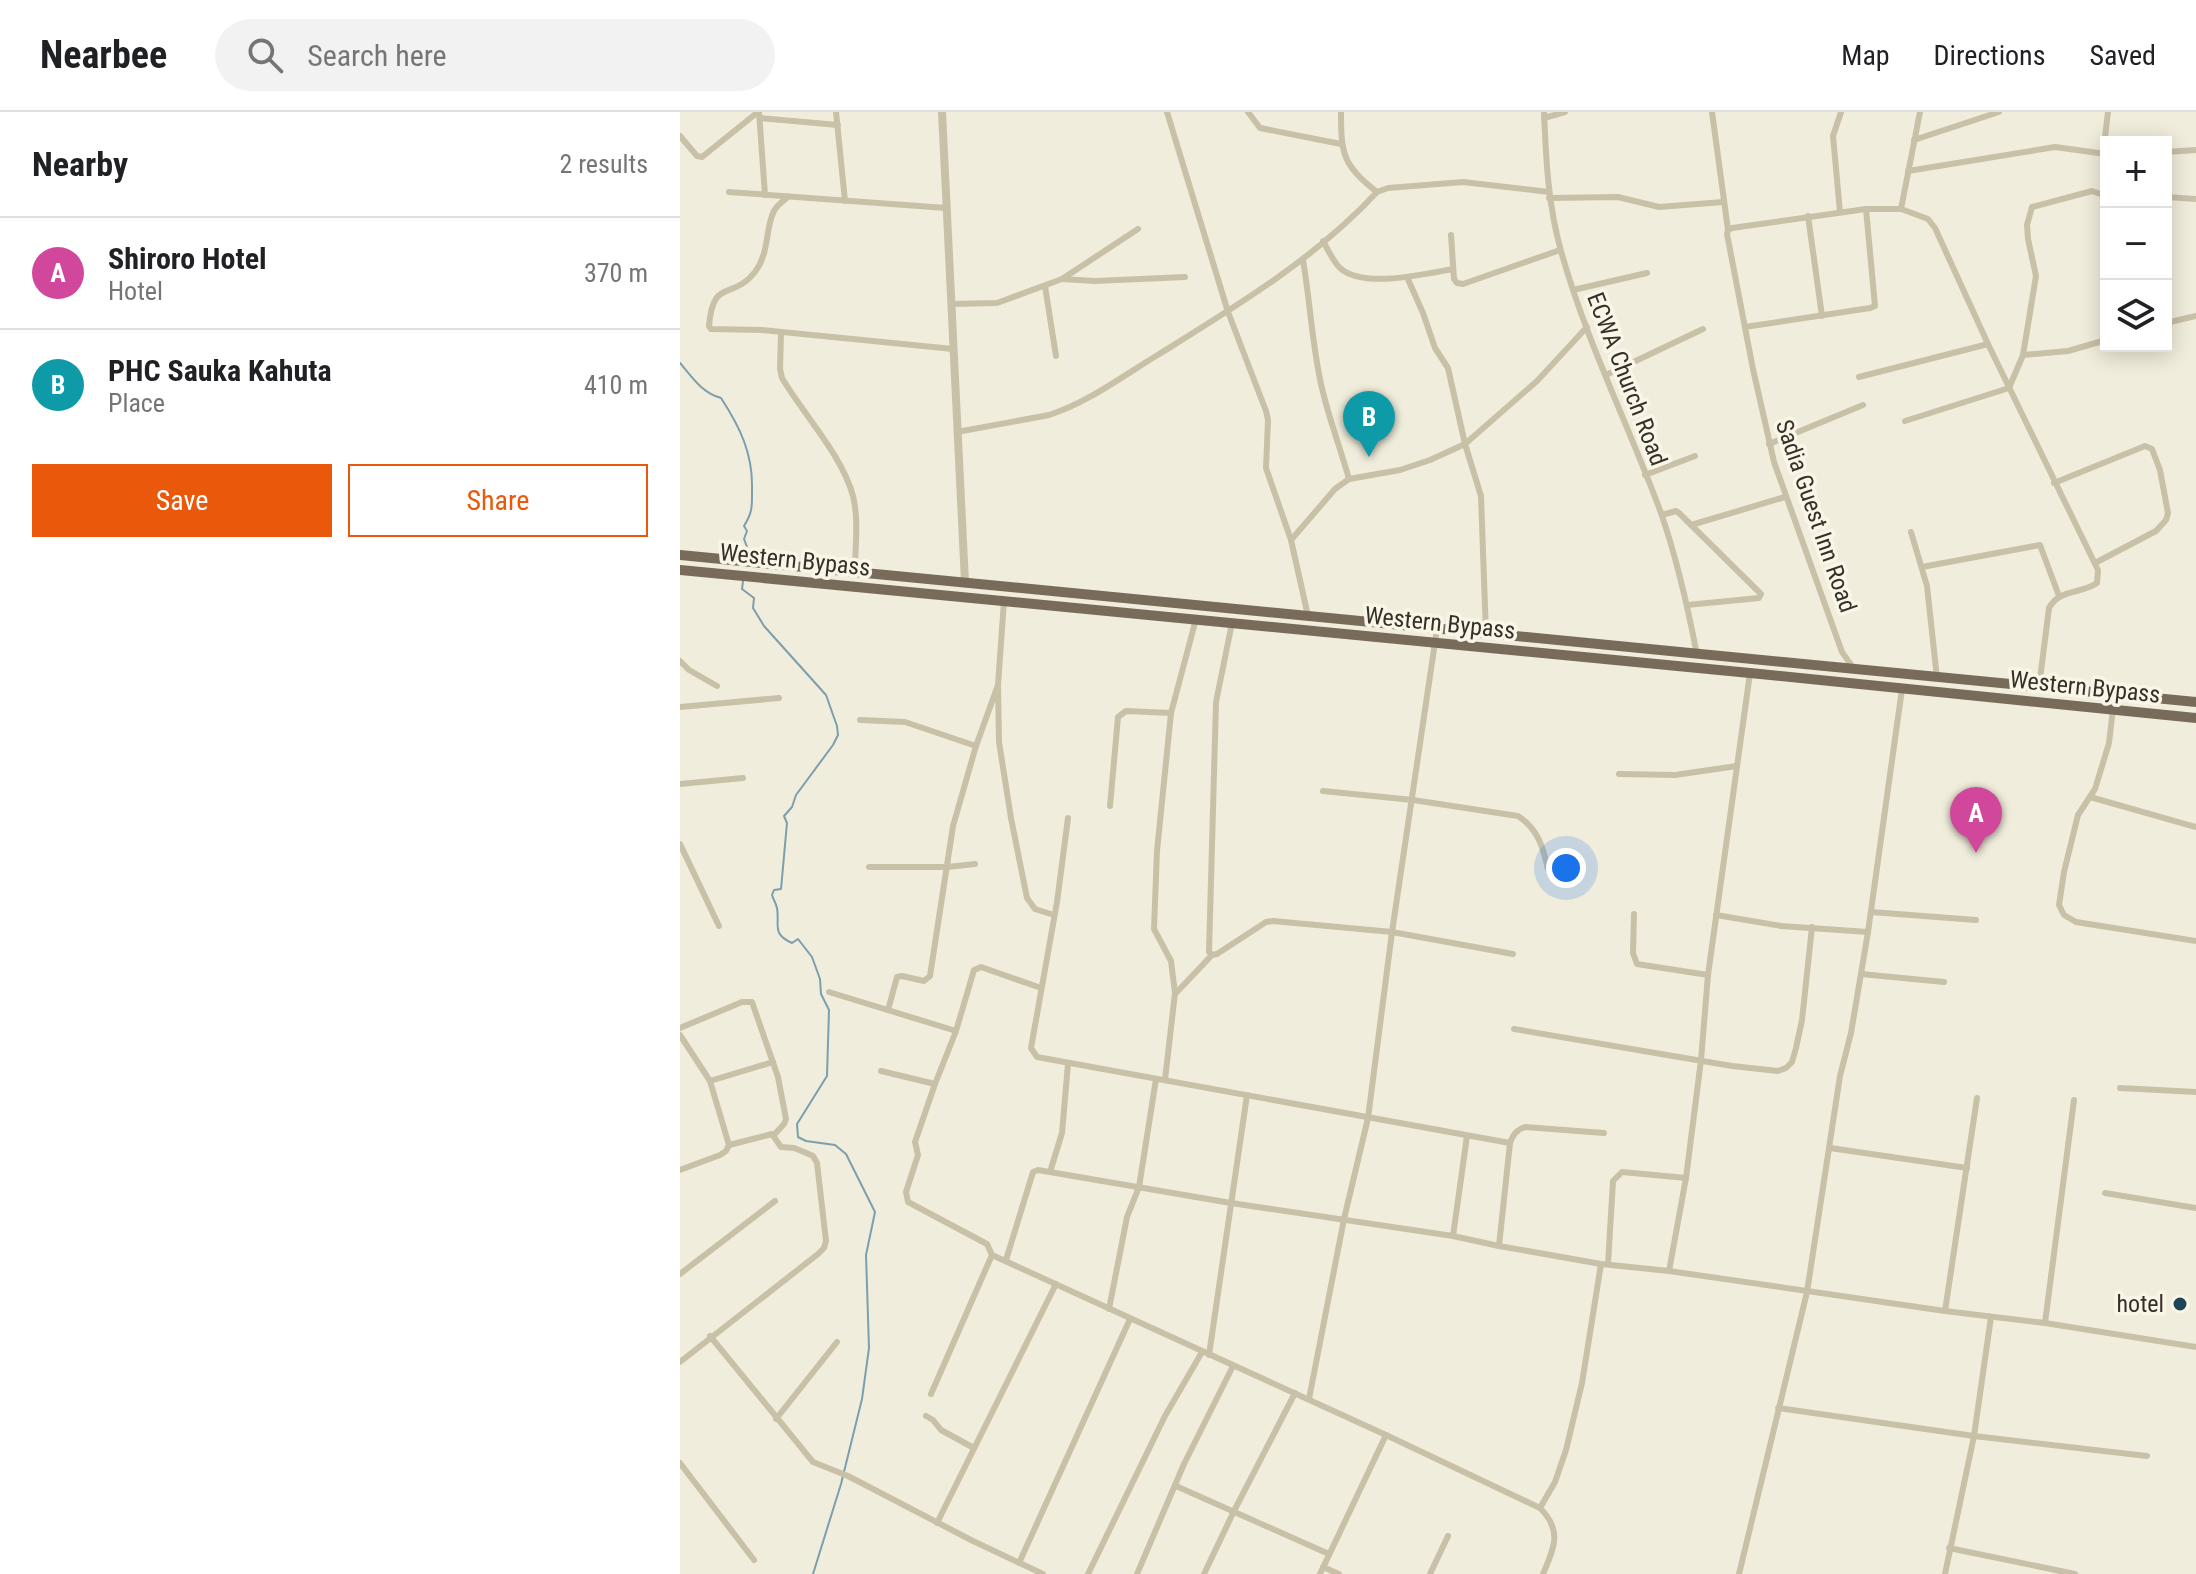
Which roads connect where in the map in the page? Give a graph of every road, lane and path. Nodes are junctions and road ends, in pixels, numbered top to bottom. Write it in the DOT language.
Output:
graph roads {
  1 [pos="836,112"];
  2 [pos="942,112"];
  3 [pos="1167,112"];
  4 [pos="1248,112"];
  5 [pos="1341,112"];
  6 [pos="1565,112"];
  7 [pos="1712,112"];
  8 [pos="1841,112"];
  9 [pos="1920,112"];
  10 [pos="1999,112"];
  11 [pos="2108,112"];
  12 [pos="759,114"];
  13 [pos="1544,115"];
  14 [pos="838,125"];
  15 [pos="680,136"];
  16 [pos="2106,136"];
  17 [pos="1914,140"];
  18 [pos="1341,144"];
  19 [pos="2196,150"];
  20 [pos="2172,152"];
  21 [pos="2100,153"];
  22 [pos="1908,171"];
  23 [pos="729,192"];
  24 [pos="1377,192"];
  25 [pos="2100,194"];
  26 [pos="765,195"];
  27 [pos="1549,195"];
  28 [pos="788,197"];
  29 [pos="2172,197"];
  30 [pos="2196,199"];
  31 [pos="845,201"];
  32 [pos="1723,202"];
  33 [pos="946,208"];
  34 [pos="1866,209"];
  35 [pos="1901,209"];
  36 [pos="1840,212"];
  37 [pos="1808,216"];
  38 [pos="1138,229"];
  39 [pos="1728,230"];
  40 [pos="1451,235"];
  41 [pos="1323,241"];
  42 [pos="1560,250"];
  43 [pos="1303,260"];
  44 [pos="1453,269"];
  45 [pos="1647,273"];
  46 [pos="1185,277"];
  47 [pos="1407,277"];
  48 [pos="1062,279"];
  49 [pos="1045,286"];
  50 [pos="1573,290"];
  51 [pos="951,304"];
  52 [pos="1228,312"];
  53 [pos="1822,316"];
  54 [pos="2196,316"];
  55 [pos="2172,322"];
  56 [pos="1587,327"];
  57 [pos="1745,327"];
  58 [pos="1703,329"];
  59 [pos="781,332"];
  60 [pos="2100,342"];
  61 [pos="1988,344"];
  62 [pos="953,349"];
  63 [pos="2023,355"];
  64 [pos="1056,356"];
  65 [pos="1606,375"];
  66 [pos="1859,377"];
  67 [pos="2009,388"];
  68 [pos="1863,405"];
  69 [pos="1905,421"];
  70 [pos="957,432"];
  71 [pos="1465,444"];
  72 [pos="1769,444"];
  73 [pos="1695,456"];
  74 [pos="1645,475"];
  75 [pos="1349,479"];
  76 [pos="2054,483"];
  77 [pos="1785,497"];
  78 [pos="1662,515"];
  79 [pos="1691,525"];
  80 [pos="1911,532"];
  81 [pos="1291,540"];
  82 [pos="680,555"];
  83 [pos="2095,563"];
  84 [pos="1922,567"];
  85 [pos="680,570"];
  86 [pos="855,571"];
  87 [pos="965,582"];
  88 [pos="2059,596"];
  89 [pos="1004,601"];
  90 [pos="1687,605"];
  91 [pos="1308,616"];
  92 [pos="1196,619"];
  93 [pos="1232,622"];
  94 [pos="1437,629"];
  95 [pos="1486,634"];
  96 [pos="1436,643"];
  97 [pos="1842,652"];
  98 [pos="1697,655"];
  99 [pos="680,661"];
  100 [pos="1830,666"];
  101 [pos="1854,669"];
  102 [pos="1750,673"];
  103 [pos="1937,678"];
  104 [pos="998,685"];
  105 [pos="717,686"];
  106 [pos="2039,687"];
  107 [pos="1902,689"];
  108 [pos="779,698"];
  109 [pos="2196,702"];
  110 [pos="680,707"];
  111 [pos="2113,709"];
  112 [pos="1171,713"];
  113 [pos="2196,718"];
  114 [pos="860,720"];
  115 [pos="976,746"];
  116 [pos="1737,766"];
  117 [pos="1619,774"];
  118 [pos="743,778"];
  119 [pos="680,784"];
  120 [pos="1323,791"];
  121 [pos="2090,797"];
  122 [pos="1413,800"];
  123 [pos="1110,806"];
  124 [pos="1068,818"];
  125 [pos="2196,827"];
  126 [pos="680,844"];
  127 [pos="975,864"];
  128 [pos="869,867"];
  129 [pos="947,867"];
  130 [pos="1548,869"];
  131 [pos="1871,912"];
  132 [pos="1634,914"];
  133 [pos="1054,915"];
  134 [pos="1716,915"];
  135 [pos="1976,920"];
  136 [pos="719,926"];
  137 [pos="1812,927"];
  138 [pos="1392,932"];
  139 [pos="1868,932"];
  140 [pos="2196,941"];
  141 [pos="1513,954"];
  142 [pos="1212,955"];
  143 [pos="1861,974"];
  144 [pos="1708,975"];
  145 [pos="1944,982"];
  146 [pos="1041,988"];
  147 [pos="829,992"];
  148 [pos="1175,993"];
  149 [pos="888,1010"];
  150 [pos="680,1028"];
  151 [pos="1514,1029"];
  152 [pos="956,1031"];
  153 [pos="680,1035"];
  154 [pos="1701,1060"];
  155 [pos="773,1062"];
  156 [pos="1068,1064"];
  157 [pos="881,1071"];
  158 [pos="1156,1079"];
  159 [pos="1165,1080"];
  160 [pos="710,1081"];
  161 [pos="935,1084"];
  162 [pos="2120,1088"];
  163 [pos="2195,1090"];
  164 [pos="1247,1095"];
  165 [pos="1977,1098"];
  166 [pos="2074,1100"];
  167 [pos="1368,1118"];
  168 [pos="1604,1133"];
  169 [pos="774,1135"];
  170 [pos="1467,1136"];
  171 [pos="1510,1143"];
  172 [pos="729,1145"];
  173 [pos="1830,1148"];
  174 [pos="1967,1168"];
  175 [pos="680,1170"];
  176 [pos="1050,1172"];
  177 [pos="1686,1178"];
  178 [pos="1139,1187"];
  179 [pos="2105,1193"];
  180 [pos="775,1201"];
  181 [pos="1231,1203"];
  182 [pos="2196,1208"];
  183 [pos="1344,1219"];
  184 [pos="1453,1236"];
  185 [pos="1499,1246"];
  186 [pos="992,1255"];
  187 [pos="1006,1260"];
  188 [pos="1604,1264"];
  189 [pos="1669,1271"];
  190 [pos="680,1274"];
  191 [pos="1056,1284"];
  192 [pos="1807,1292"];
  193 [pos="1109,1309"];
  194 [pos="1945,1311"];
  195 [pos="1991,1317"];
  196 [pos="1130,1319"];
  197 [pos="2045,1323"];
  198 [pos="710,1336"];
  199 [pos="837,1342"];
  200 [pos="2196,1347"];
  201 [pos="1206,1354"];
  202 [pos="680,1362"];
  203 [pos="1233,1366"];
  204 [pos="1295,1393"];
  205 [pos="931,1394"];
  206 [pos="1309,1399"];
  207 [pos="1778,1408"];
  208 [pos="926,1416"];
  209 [pos="776,1419"];
  210 [pos="1386,1435"];
  211 [pos="1974,1436"];
  212 [pos="974,1448"];
  213 [pos="2147,1456"];
  214 [pos="680,1463"];
  215 [pos="1176,1486"];
  216 [pos="1540,1508"];
  217 [pos="1234,1511"];
  218 [pos="937,1523"];
  219 [pos="1448,1536"];
  220 [pos="1949,1548"];
  221 [pos="1329,1554"];
  222 [pos="754,1560"];
  223 [pos="1019,1563"];
  224 [pos="1321,1570"];
  225 [pos="1043,1574"];
  226 [pos="1088,1574"];
  227 [pos="1137,1574"];
  228 [pos="1204,1574"];
  229 [pos="1339,1574"];
  230 [pos="1430,1574"];
  231 [pos="1543,1574"];
  232 [pos="1739,1574"];
  233 [pos="1945,1574"];
  234 [pos="2075,1574"];
  1 -- 14 [label="street"];
  2 -- 33 [label="street"];
  3 -- 52 [label="street"];
  4 -- 18 [label="street"];
  5 -- 18 [label="street"];
  6 -- 13 [label="street"];
  7 -- 32 [label="street, Sadia Guest Inn Road"];
  8 -- 36 [label="street"];
  9 -- 17 [label="street"];
  10 -- 17 [label="street"];
  11 -- 16 [label="street"];
  12 -- 14 [label="street"];
  12 -- 15 [label="street"];
  12 -- 26 [label="street"];
  13 -- 27 [label="street, ECWA Church Road"];
  14 -- 31 [label="street"];
  17 -- 22 [label="street"];
  18 -- 24 [label="street"];
  19 -- 20 [label="street"];
  21 -- 22 [label="street"];
  22 -- 35 [label="street"];
  23 -- 26 [label="street"];
  24 -- 27 [label="street"];
  24 -- 41 [label="street"];
  25 -- 63 [label="street"];
  26 -- 28 [label="street"];
  27 -- 32 [label="street"];
  27 -- 42 [label="street, ECWA Church Road"];
  28 -- 31 [label="street"];
  28 -- 59 [label="street"];
  29 -- 30 [label="street"];
  31 -- 33 [label="street"];
  32 -- 39 [label="street, Sadia Guest Inn Road"];
  33 -- 51 [label="street"];
  34 -- 35 [label="street"];
  34 -- 36 [label="street"];
  34 -- 53 [label="street"];
  35 -- 61 [label="street"];
  36 -- 37 [label="street"];
  37 -- 39 [label="street"];
  37 -- 53 [label="street"];
  38 -- 48 [label="street"];
  39 -- 57 [label="street, Sadia Guest Inn Road"];
  40 -- 44 [label="street"];
  41 -- 43 [label="street"];
  41 -- 47 [label="street"];
  42 -- 44 [label="street"];
  42 -- 50 [label="street, ECWA Church Road"];
  43 -- 52 [label="street"];
  43 -- 75 [label="street"];
  44 -- 47 [label="street"];
  45 -- 50 [label="street"];
  46 -- 48 [label="street"];
  47 -- 71 [label="street"];
  48 -- 49 [label="street"];
  49 -- 51 [label="street"];
  49 -- 64 [label="street"];
  50 -- 56 [label="street, ECWA Church Road"];
  51 -- 62 [label="street"];
  52 -- 70 [label="street"];
  52 -- 81 [label="street"];
  53 -- 57 [label="street"];
  54 -- 55 [label="street"];
  56 -- 65 [label="street, ECWA Church Road"];
  56 -- 71 [label="street"];
  57 -- 72 [label="street, Sadia Guest Inn Road"];
  58 -- 65 [label="street"];
  59 -- 62 [label="street"];
  59 -- 86 [label="street"];
  60 -- 63 [label="street"];
  61 -- 66 [label="street"];
  61 -- 67 [label="street"];
  62 -- 70 [label="street"];
  63 -- 67 [label="street"];
  65 -- 74 [label="street, ECWA Church Road"];
  67 -- 69 [label="street"];
  67 -- 76 [label="street"];
  68 -- 72 [label="street"];
  70 -- 87 [label="street"];
  71 -- 75 [label="street"];
  71 -- 95 [label="street"];
  72 -- 77 [label="street, Sadia Guest Inn Road"];
  73 -- 74 [label="street"];
  74 -- 78 [label="street, ECWA Church Road"];
  75 -- 81 [label="street"];
  76 -- 83 [label="street"];
  76 -- 83 [label="street"];
  77 -- 79 [label="street"];
  77 -- 97 [label="street, Sadia Guest Inn Road"];
  78 -- 79 [label="street"];
  78 -- 90 [label="street, ECWA Church Road"];
  79 -- 90 [label="street"];
  80 -- 84 [label="street"];
  81 -- 91 [label="street"];
  82 -- 86 [label="main road, Western Bypass"];
  83 -- 88 [label="street"];
  84 -- 88 [label="street"];
  84 -- 103 [label="street"];
  85 -- 89 [label="main road, Western Bypass"];
  86 -- 87 [label="main road, Western Bypass"];
  87 -- 91 [label="main road, Western Bypass"];
  88 -- 106 [label="street"];
  89 -- 92 [label="main road, Western Bypass"];
  89 -- 104 [label="street"];
  90 -- 98 [label="street, ECWA Church Road"];
  91 -- 94 [label="main road, Western Bypass"];
  92 -- 93 [label="main road, Western Bypass"];
  92 -- 112 [label="street"];
  93 -- 96 [label="main road, Western Bypass"];
  93 -- 142 [label="street"];
  94 -- 95 [label="main road, Western Bypass"];
  94 -- 96 [label="street"];
  95 -- 98 [label="main road, Western Bypass"];
  96 -- 102 [label="main road, Western Bypass"];
  96 -- 122 [label="street"];
  97 -- 100 [label="street"];
  97 -- 101 [label="street, Sadia Guest Inn Road"];
  98 -- 100 [label="main road, Western Bypass"];
  99 -- 105 [label="street"];
  100 -- 101 [label="main road, Western Bypass"];
  101 -- 103 [label="main road, Western Bypass"];
  102 -- 107 [label="main road, Western Bypass"];
  102 -- 116 [label="street"];
  103 -- 106 [label="main road, Western Bypass"];
  104 -- 115 [label="street"];
  104 -- 133 [label="street"];
  106 -- 109 [label="main road, Western Bypass"];
  107 -- 111 [label="main road, Western Bypass"];
  107 -- 131 [label="street"];
  108 -- 110 [label="street"];
  111 -- 113 [label="main road, Western Bypass"];
  111 -- 121 [label="street"];
  112 -- 123 [label="street"];
  112 -- 148 [label="street"];
  114 -- 115 [label="street"];
  115 -- 129 [label="street"];
  116 -- 117 [label="street"];
  116 -- 134 [label="street"];
  118 -- 119 [label="street"];
  120 -- 122 [label="street"];
  121 -- 125 [label="street"];
  121 -- 140 [label="street"];
  122 -- 130 [label="street"];
  122 -- 138 [label="street"];
  124 -- 133 [label="street"];
  126 -- 136 [label="street"];
  127 -- 129 [label="street"];
  128 -- 129 [label="street"];
  129 -- 149 [label="street"];
  131 -- 135 [label="street"];
  131 -- 139 [label="street"];
  132 -- 144 [label="street"];
  133 -- 146 [label="street"];
  134 -- 137 [label="street"];
  134 -- 144 [label="street"];
  137 -- 139 [label="street"];
  137 -- 154 [label="street"];
  138 -- 141 [label="street"];
  138 -- 142 [label="street"];
  138 -- 167 [label="street"];
  139 -- 143 [label="street"];
  142 -- 148 [label="street"];
  143 -- 145 [label="street"];
  143 -- 173 [label="street"];
  144 -- 154 [label="street"];
  146 -- 152 [label="street"];
  146 -- 156 [label="street"];
  147 -- 149 [label="street"];
  148 -- 159 [label="street"];
  149 -- 152 [label="street"];
  150 -- 155 [label="street"];
  151 -- 154 [label="street"];
  152 -- 161 [label="street"];
  153 -- 160 [label="street"];
  154 -- 177 [label="street"];
  155 -- 160 [label="street"];
  155 -- 169 [label="street"];
  156 -- 158 [label="street"];
  156 -- 176 [label="street"];
  157 -- 161 [label="street"];
  158 -- 159 [label="street"];
  158 -- 178 [label="street"];
  159 -- 164 [label="street"];
  160 -- 172 [label="street"];
  161 -- 186 [label="street"];
  162 -- 163 [label="street"];
  164 -- 167 [label="street"];
  164 -- 181 [label="street"];
  165 -- 174 [label="street"];
  166 -- 197 [label="street"];
  167 -- 170 [label="street"];
  167 -- 183 [label="street"];
  168 -- 171 [label="street"];
  169 -- 172 [label="street"];
  169 -- 198 [label="street"];
  170 -- 171 [label="street"];
  170 -- 184 [label="street"];
  171 -- 185 [label="street"];
  172 -- 175 [label="street"];
  173 -- 174 [label="street"];
  173 -- 192 [label="street"];
  174 -- 194 [label="street"];
  176 -- 178 [label="street"];
  176 -- 187 [label="street"];
  177 -- 188 [label="street"];
  177 -- 189 [label="street"];
  178 -- 181 [label="street"];
  178 -- 193 [label="street"];
  179 -- 182 [label="street"];
  180 -- 190 [label="street"];
  181 -- 183 [label="street"];
  181 -- 201 [label="street"];
  183 -- 184 [label="street"];
  183 -- 206 [label="street"];
  184 -- 185 [label="street"];
  185 -- 188 [label="street"];
  186 -- 187 [label="street"];
  186 -- 205 [label="street"];
  187 -- 191 [label="street"];
  188 -- 189 [label="street"];
  188 -- 216 [label="street"];
  189 -- 192 [label="street"];
  191 -- 193 [label="street"];
  191 -- 212 [label="street"];
  192 -- 194 [label="street"];
  192 -- 207 [label="street"];
  193 -- 196 [label="street"];
  194 -- 195 [label="street"];
  195 -- 197 [label="street"];
  195 -- 211 [label="street"];
  196 -- 201 [label="street"];
  196 -- 223 [label="street"];
  197 -- 200 [label="street"];
  198 -- 202 [label="street"];
  198 -- 209 [label="street"];
  199 -- 209 [label="street"];
  201 -- 203 [label="street"];
  201 -- 226 [label="street"];
  203 -- 204 [label="street"];
  203 -- 215 [label="street"];
  204 -- 206 [label="street"];
  204 -- 217 [label="street"];
  206 -- 210 [label="street"];
  207 -- 211 [label="street"];
  207 -- 232 [label="street"];
  208 -- 212 [label="street"];
  209 -- 218 [label="street"];
  210 -- 216 [label="street"];
  210 -- 221 [label="street"];
  211 -- 213 [label="street"];
  211 -- 220 [label="street"];
  212 -- 218 [label="street"];
  214 -- 222 [label="street"];
  215 -- 217 [label="street"];
  215 -- 227 [label="street"];
  216 -- 231 [label="street"];
  217 -- 221 [label="street"];
  217 -- 228 [label="street"];
  218 -- 223 [label="street"];
  219 -- 230 [label="street"];
  220 -- 233 [label="street"];
  220 -- 234 [label="street"];
  221 -- 224 [label="street"];
  223 -- 225 [label="street"];
  224 -- 229 [label="street"];
}
